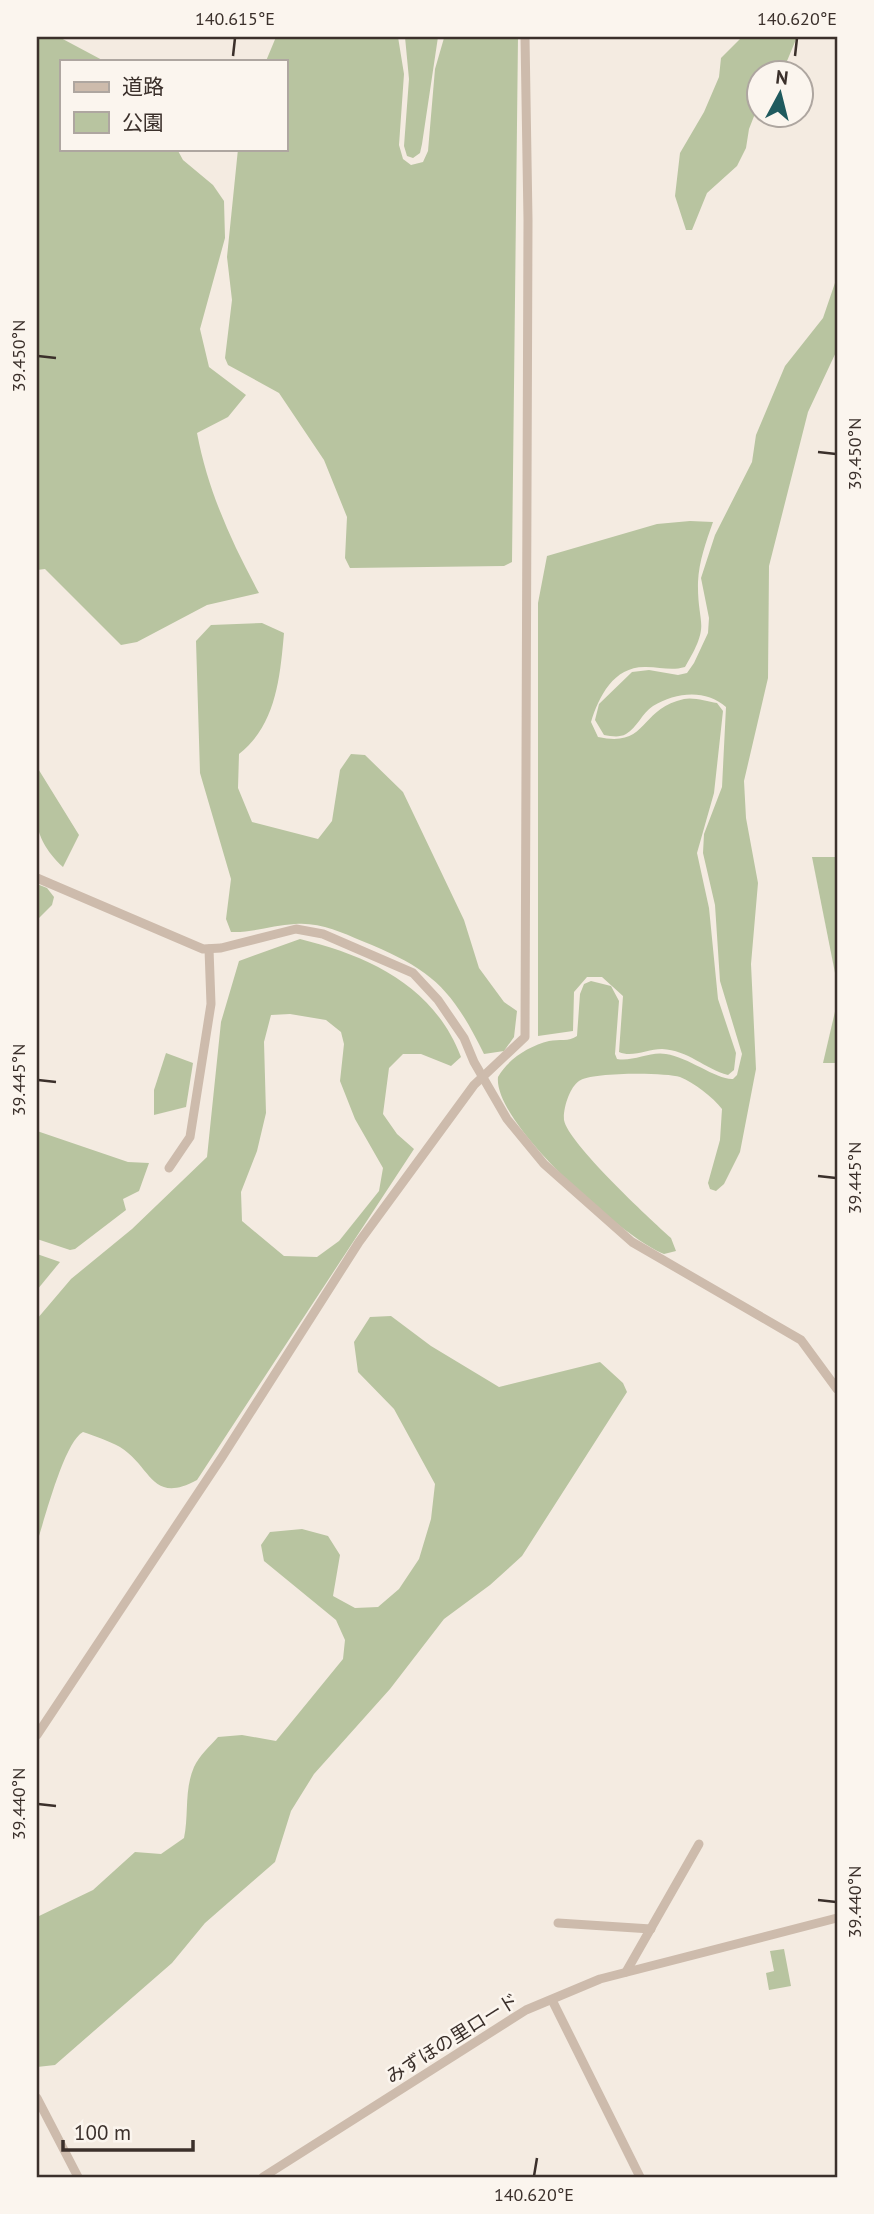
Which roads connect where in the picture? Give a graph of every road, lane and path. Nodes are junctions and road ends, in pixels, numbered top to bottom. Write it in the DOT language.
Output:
graph roads {
  1 [pos="525,37"];
  2 [pos="37,878"];
  3 [pos="209,949"];
  4 [pos="482,1077"];
  5 [pos="169,1168"];
  6 [pos="837,1389"];
  7 [pos="37,1735"];
  8 [pos="699,1844"];
  9 [pos="837,1919"];
  10 [pos="558,1923"];
  11 [pos="651,1928"];
  12 [pos="626,1972"];
  13 [pos="552,2000"];
  14 [pos="37,2098"];
  15 [pos="78,2177"];
  16 [pos="263,2177"];
  17 [pos="640,2177"];
  1 -- 4 [label="street"];
  2 -- 3 [label="street"];
  3 -- 4 [label="street"];
  3 -- 5 [label="street"];
  4 -- 6 [label="street"];
  4 -- 7 [label="street"];
  8 -- 11 [label="street"];
  9 -- 12 [label="street, みずほの里ロード"];
  10 -- 11 [label="street"];
  11 -- 12 [label="street"];
  12 -- 13 [label="street, みずほの里ロード"];
  13 -- 16 [label="street, みずほの里ロード"];
  13 -- 17 [label="street"];
  14 -- 15 [label="street"];
}
